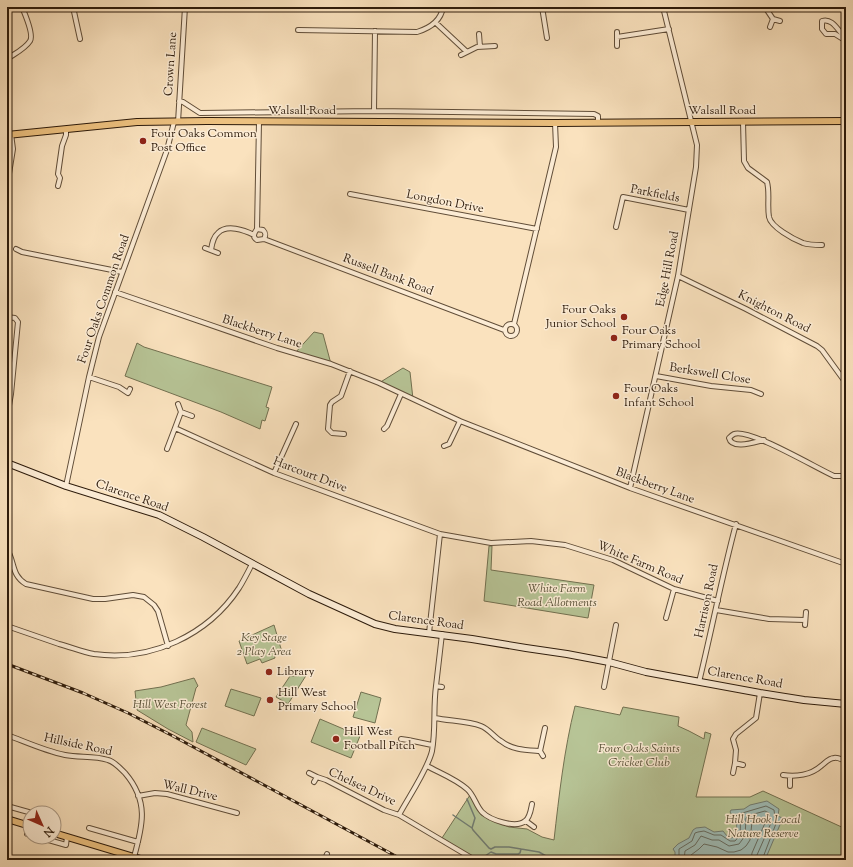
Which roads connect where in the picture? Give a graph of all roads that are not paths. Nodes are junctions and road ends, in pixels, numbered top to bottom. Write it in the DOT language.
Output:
graph roads {
  1 [pos="22,7"];
  2 [pos="73,7"];
  3 [pos="185,7"];
  4 [pos="444,7"];
  5 [pos="542,7"];
  6 [pos="663,7"];
  7 [pos="765,7"];
  8 [pos="773,19"];
  9 [pos="780,21"];
  10 [pos="436,23"];
  11 [pos="770,26"];
  12 [pos="836,28"];
  13 [pos="669,29"];
  14 [pos="298,30"];
  15 [pos="375,32"];
  16 [pos="617,32"];
  17 [pos="479,34"];
  18 [pos="835,34"];
  19 [pos="846,35"];
  20 [pos="617,37"];
  21 [pos="547,38"];
  22 [pos="80,39"];
  23 [pos="846,39"];
  24 [pos="495,46"];
  25 [pos="617,46"];
  26 [pos="480,47"];
  27 [pos="467,52"];
  28 [pos="461,55"];
  29 [pos="7,59"];
  30 [pos="179,101"];
  31 [pos="374,112"];
  32 [pos="846,121"];
  33 [pos="176,122"];
  34 [pos="259,122"];
  35 [pos="598,122"];
  36 [pos="691,122"];
  37 [pos="743,122"];
  38 [pos="555,123"];
  39 [pos="66,130"];
  40 [pos="9,135"];
  41 [pos="7,186"];
  42 [pos="58,186"];
  43 [pos="350,194"];
  44 [pos="689,210"];
  45 [pos="616,227"];
  46 [pos="257,229"];
  47 [pos="537,229"];
  48 [pos="254,235"];
  49 [pos="264,239"];
  50 [pos="822,245"];
  51 [pos="16,248"];
  52 [pos="205,248"];
  53 [pos="211,250"];
  54 [pos="218,253"];
  55 [pos="122,272"];
  56 [pos="678,276"];
  57 [pos="115,292"];
  58 [pos="7,317"];
  59 [pos="514,324"];
  60 [pos="504,330"];
  61 [pos="7,366"];
  62 [pos="13,367"];
  63 [pos="350,371"];
  64 [pos="656,376"];
  65 [pos="89,377"];
  66 [pos="846,383"];
  67 [pos="129,393"];
  68 [pos="401,394"];
  69 [pos="761,394"];
  70 [pos="178,404"];
  71 [pos="182,412"];
  72 [pos="192,416"];
  73 [pos="7,417"];
  74 [pos="460,421"];
  75 [pos="296,424"];
  76 [pos="176,428"];
  77 [pos="384,429"];
  78 [pos="344,434"];
  79 [pos="764,440"];
  80 [pos="444,446"];
  81 [pos="167,449"];
  82 [pos="7,463"];
  83 [pos="274,472"];
  84 [pos="846,474"];
  85 [pos="66,486"];
  86 [pos="630,488"];
  87 [pos="736,524"];
  88 [pos="440,534"];
  89 [pos="7,549"];
  90 [pos="252,564"];
  91 [pos="846,564"];
  92 [pos="674,589"];
  93 [pos="718,601"];
  94 [pos="716,610"];
  95 [pos="806,612"];
  96 [pos="666,618"];
  97 [pos="805,620"];
  98 [pos="616,625"];
  99 [pos="805,625"];
  100 [pos="7,626"];
  101 [pos="429,633"];
  102 [pos="442,634"];
  103 [pos="168,646"];
  104 [pos="609,662"];
  105 [pos="699,682"];
  106 [pos="436,686"];
  107 [pos="442,687"];
  108 [pos="604,687"];
  109 [pos="760,693"];
  110 [pos="846,704"];
  111 [pos="435,718"];
  112 [pos="545,728"];
  113 [pos="7,735"];
  114 [pos="401,739"];
  115 [pos="408,740"];
  116 [pos="432,745"];
  117 [pos="407,746"];
  118 [pos="540,751"];
  119 [pos="543,756"];
  120 [pos="846,762"];
  121 [pos="735,763"];
  122 [pos="743,765"];
  123 [pos="427,766"];
  124 [pos="309,773"];
  125 [pos="733,773"];
  126 [pos="783,776"];
  127 [pos="790,776"];
  128 [pos="317,777"];
  129 [pos="314,782"];
  130 [pos="790,786"];
  131 [pos="138,796"];
  132 [pos="532,804"];
  133 [pos="7,806"];
  134 [pos="22,810"];
  135 [pos="237,813"];
  136 [pos="399,815"];
  137 [pos="7,819"];
  138 [pos="526,821"];
  139 [pos="22,824"];
  140 [pos="534,826"];
  141 [pos="89,828"];
  142 [pos="62,835"];
  143 [pos="67,837"];
  144 [pos="138,842"];
  145 [pos="62,844"];
  146 [pos="134,857"];
  147 [pos="144,860"];
  148 [pos="474,860"];
  1 -- 29 [label="street"];
  2 -- 22 [label="street"];
  3 -- 30 [label="street, Crown Lane"];
  4 -- 10 [label="street"];
  5 -- 21 [label="street"];
  6 -- 13 [label="street, Edge Hill Road"];
  7 -- 8 [label="street"];
  8 -- 9 [label="street"];
  8 -- 11 [label="street"];
  10 -- 15 [label="street"];
  10 -- 27 [label="street"];
  12 -- 18 [label="street"];
  12 -- 18 [label="street"];
  12 -- 19 [label="street"];
  13 -- 20 [label="street"];
  13 -- 36 [label="street, Edge Hill Road"];
  14 -- 15 [label="street"];
  15 -- 31 [label="street"];
  16 -- 20 [label="street"];
  17 -- 26 [label="street"];
  18 -- 23 [label="street"];
  20 -- 25 [label="street"];
  24 -- 26 [label="street"];
  26 -- 27 [label="street"];
  27 -- 28 [label="street"];
  30 -- 31 [label="street, Walsall Road"];
  30 -- 33 [label="street, Crown Lane"];
  31 -- 35 [label="street, Walsall Road"];
  32 -- 37 [label="main road, Walsall Road"];
  33 -- 34 [label="main road, Walsall Road"];
  33 -- 39 [label="main road, Walsall Road"];
  33 -- 55 [label="street, Four Oaks Common Road"];
  34 -- 38 [label="main road, Walsall Road"];
  34 -- 46 [label="street"];
  35 -- 36 [label="main road, Walsall Road"];
  35 -- 38 [label="main road, Walsall Road"];
  36 -- 37 [label="main road, Walsall Road"];
  36 -- 44 [label="street, Edge Hill Road"];
  37 -- 50 [label="street"];
  38 -- 47 [label="street, Russell Bank Road"];
  39 -- 40 [label="main road, Walsall Road"];
  39 -- 42 [label="street"];
  40 -- 41 [label="street"];
  43 -- 47 [label="street, Longdon Drive"];
  44 -- 45 [label="street, Parkfields"];
  44 -- 56 [label="street, Edge Hill Road"];
  46 -- 48 [label="street"];
  46 -- 49 [label="street"];
  47 -- 59 [label="street, Russell Bank Road"];
  48 -- 49 [label="street, Russell Bank Road"];
  48 -- 53 [label="street"];
  49 -- 60 [label="street, Russell Bank Road"];
  51 -- 55 [label="street"];
  52 -- 53 [label="street"];
  53 -- 54 [label="street"];
  55 -- 57 [label="street, Four Oaks Common Road"];
  56 -- 64 [label="street, Edge Hill Road"];
  56 -- 66 [label="street, Knighton Road"];
  57 -- 63 [label="street, Blackberry Lane"];
  57 -- 65 [label="street, Four Oaks Common Road"];
  58 -- 62 [label="street"];
  59 -- 60 [label="street"];
  59 -- 60 [label="street, Russell Bank Road"];
  61 -- 62 [label="street"];
  62 -- 73 [label="street"];
  63 -- 68 [label="street, Blackberry Lane"];
  63 -- 78 [label="street"];
  64 -- 69 [label="street, Berkswell Close"];
  64 -- 86 [label="street, Edge Hill Road"];
  65 -- 67 [label="street"];
  65 -- 85 [label="street, Four Oaks Common Road"];
  68 -- 74 [label="street, Blackberry Lane"];
  68 -- 77 [label="street"];
  70 -- 71 [label="street"];
  71 -- 72 [label="street"];
  71 -- 76 [label="street"];
  74 -- 80 [label="street"];
  74 -- 86 [label="street, Blackberry Lane"];
  75 -- 83 [label="street"];
  76 -- 81 [label="street"];
  76 -- 83 [label="street, Harcourt Drive"];
  79 -- 79 [label="street"];
  79 -- 84 [label="street"];
  82 -- 85 [label="street, Clarence Road"];
  83 -- 88 [label="street, Harcourt Drive"];
  85 -- 90 [label="street, Clarence Road"];
  86 -- 87 [label="street, Blackberry Lane"];
  87 -- 91 [label="street, Blackberry Lane"];
  87 -- 93 [label="street, Harrison Road"];
  88 -- 92 [label="street, White Farm Road"];
  88 -- 101 [label="street"];
  89 -- 103 [label="street"];
  90 -- 101 [label="street, Clarence Road"];
  90 -- 103 [label="street"];
  92 -- 93 [label="street, White Farm Road"];
  92 -- 96 [label="street"];
  93 -- 94 [label="street, Harrison Road"];
  94 -- 97 [label="street"];
  94 -- 105 [label="street, Harrison Road"];
  95 -- 97 [label="street"];
  97 -- 99 [label="street"];
  98 -- 104 [label="street"];
  100 -- 103 [label="street"];
  101 -- 102 [label="street, Clarence Road"];
  102 -- 104 [label="street, Clarence Road"];
  102 -- 106 [label="street"];
  104 -- 105 [label="street, Clarence Road"];
  104 -- 108 [label="street"];
  105 -- 109 [label="street, Clarence Road"];
  106 -- 107 [label="street"];
  106 -- 111 [label="street"];
  109 -- 110 [label="street, Clarence Road"];
  109 -- 121 [label="street"];
  111 -- 116 [label="street"];
  111 -- 118 [label="street"];
  112 -- 118 [label="street"];
  113 -- 131 [label="street, Hillside Road"];
  114 -- 115 [label="street"];
  115 -- 116 [label="street"];
  115 -- 117 [label="street"];
  116 -- 123 [label="street"];
  118 -- 119 [label="street"];
  120 -- 127 [label="street"];
  121 -- 122 [label="street"];
  121 -- 125 [label="street"];
  123 -- 136 [label="street"];
  123 -- 138 [label="street"];
  124 -- 128 [label="street, Chelsea Drive"];
  126 -- 127 [label="street"];
  127 -- 130 [label="street"];
  128 -- 129 [label="street, Chelsea Drive"];
  128 -- 136 [label="street, Chelsea Drive"];
  131 -- 135 [label="street, Wall Drive"];
  131 -- 144 [label="street, Hillside Road"];
  132 -- 138 [label="street"];
  133 -- 134 [label="street"];
  136 -- 148 [label="street, Chelsea Drive"];
  137 -- 139 [label="main road"];
  138 -- 140 [label="street"];
  141 -- 144 [label="street"];
  142 -- 143 [label="main road"];
  143 -- 145 [label="street"];
  143 -- 146 [label="main road"];
  144 -- 146 [label="street, Hillside Road"];
  146 -- 147 [label="main road"];
}
